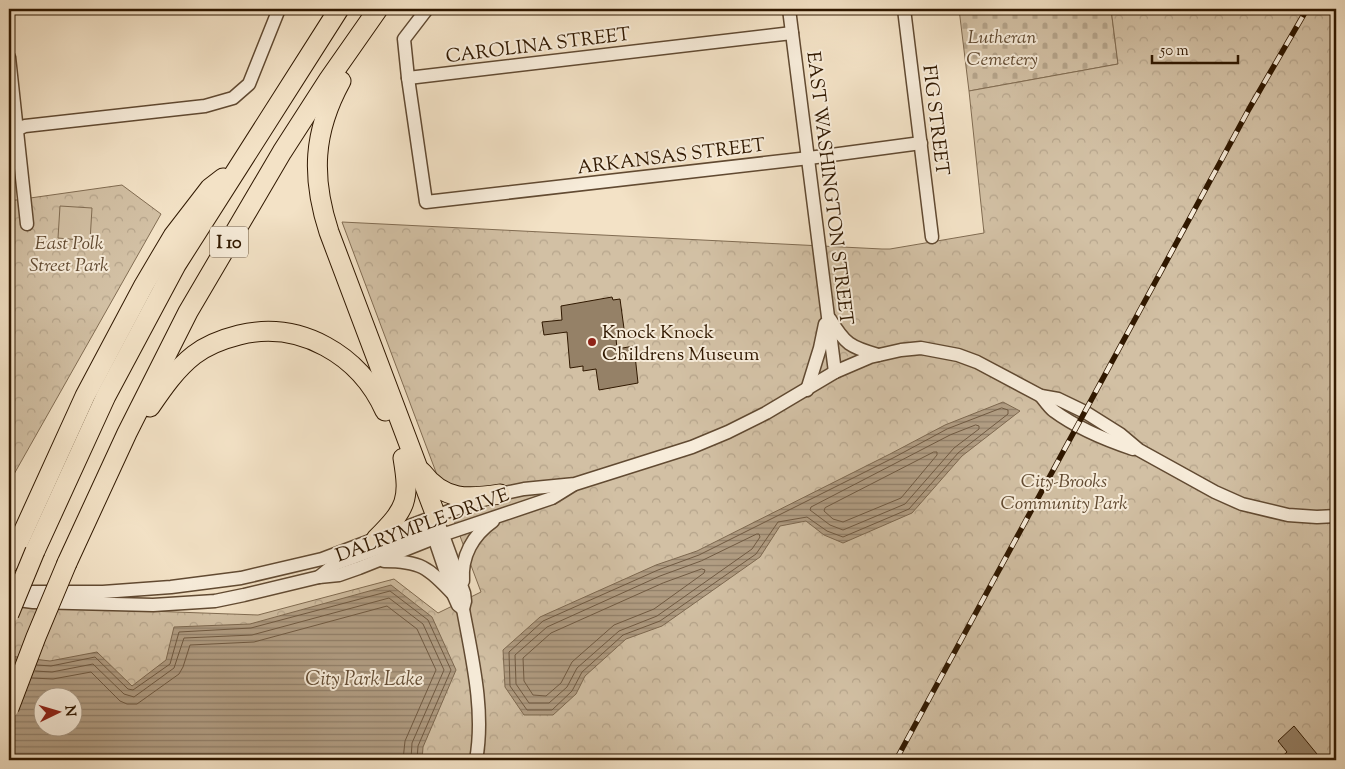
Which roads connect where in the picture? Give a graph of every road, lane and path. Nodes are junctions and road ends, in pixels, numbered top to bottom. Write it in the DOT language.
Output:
graph roads {
  1 [pos="279,9"];
  2 [pos="340,9"];
  3 [pos="379,9"];
  4 [pos="427,9"];
  5 [pos="789,9"];
  6 [pos="904,9"];
  7 [pos="792,33"];
  8 [pos="9,57"];
  9 [pos="408,78"];
  10 [pos="13,132"];
  11 [pos="921,143"];
  12 [pos="809,158"];
  13 [pos="237,169"];
  14 [pos="27,224"];
  15 [pos="932,237"];
  16 [pos="827,314"];
  17 [pos="878,355"];
  18 [pos="835,372"];
  19 [pos="807,390"];
  20 [pos="409,460"];
  21 [pos="575,484"];
  22 [pos="101,487"];
  23 [pos="500,494"];
  24 [pos="502,514"];
  25 [pos="1336,516"];
  26 [pos="435,527"];
  27 [pos="376,539"];
  28 [pos="379,561"];
  29 [pos="9,563"];
  30 [pos="319,577"];
  31 [pos="9,594"];
  32 [pos="459,594"];
  33 [pos="9,599"];
  34 [pos="9,614"];
  35 [pos="9,708"];
  36 [pos="476,760"];
  1 -- 10 [label="street"];
  2 -- 13 [label="highway, I 10"];
  3 -- 20 [label="highway"];
  3 -- 22 [label="highway, I 10"];
  4 -- 9 [label="street"];
  5 -- 7 [label="street, EAST WASHINGTON STREET"];
  6 -- 11 [label="street, FIG STREET"];
  7 -- 9 [label="street, CAROLINA STREET"];
  7 -- 12 [label="street, EAST WASHINGTON STREET"];
  8 -- 10 [label="street"];
  9 -- 12 [label="street, ARKANSAS STREET"];
  10 -- 14 [label="street"];
  11 -- 12 [label="street, ARKANSAS STREET"];
  11 -- 15 [label="street, FIG STREET"];
  12 -- 16 [label="street, EAST WASHINGTON STREET"];
  13 -- 29 [label="highway"];
  13 -- 34 [label="highway, I 10, bridge"];
  16 -- 17 [label="street"];
  16 -- 18 [label="street, EAST WASHINGTON STREET"];
  16 -- 19 [label="street"];
  17 -- 18 [label="street, DALRYMPLE DRIVE"];
  17 -- 25 [label="street, DALRYMPLE DRIVE"];
  18 -- 19 [label="street, DALRYMPLE DRIVE"];
  19 -- 21 [label="street, DALRYMPLE DRIVE"];
  20 -- 22 [label="highway"];
  20 -- 23 [label="highway"];
  20 -- 26 [label="highway"];
  20 -- 27 [label="highway"];
  21 -- 23 [label="street, DALRYMPLE DRIVE"];
  21 -- 24 [label="street, DALRYMPLE DRIVE"];
  22 -- 35 [label="highway, I 10, bridge"];
  23 -- 26 [label="street, DALRYMPLE DRIVE"];
  24 -- 26 [label="street, DALRYMPLE DRIVE"];
  24 -- 32 [label="street"];
  26 -- 27 [label="street, DALRYMPLE DRIVE"];
  26 -- 28 [label="street, DALRYMPLE DRIVE"];
  26 -- 30 [label="street"];
  26 -- 32 [label="street"];
  27 -- 31 [label="street, DALRYMPLE DRIVE"];
  28 -- 30 [label="street, DALRYMPLE DRIVE"];
  28 -- 32 [label="street"];
  30 -- 33 [label="street, DALRYMPLE DRIVE"];
  32 -- 36 [label="street"];
}
